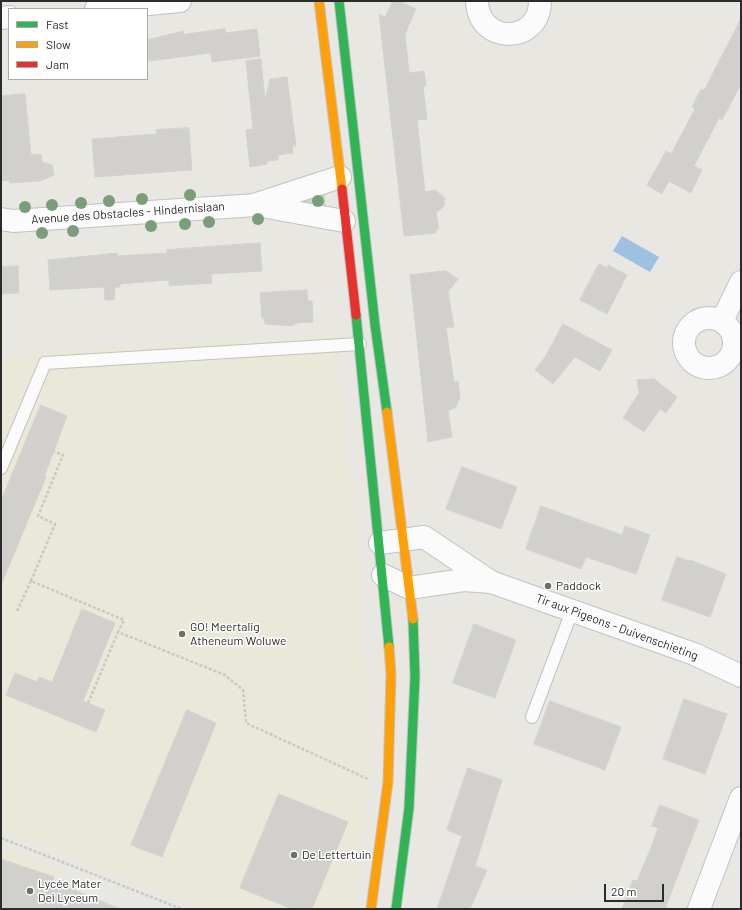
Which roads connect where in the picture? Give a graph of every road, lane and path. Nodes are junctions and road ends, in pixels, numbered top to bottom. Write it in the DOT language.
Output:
graph roads {
  1 [pos="180,1"];
  2 [pos="319,1"];
  3 [pos="339,1"];
  4 [pos="477,1"];
  5 [pos="540,1"];
  6 [pos="106,8"];
  7 [pos="340,177"];
  8 [pos="256,205"];
  9 [pos="1,219"];
  10 [pos="344,221"];
  11 [pos="741,282"];
  12 [pos="722,321"];
  13 [pos="360,344"];
  14 [pos="53,451"];
  15 [pos="1,468"];
  16 [pos="402,539"];
  17 [pos="380,543"];
  18 [pos="383,575"];
  19 [pos="31,581"];
  20 [pos="491,582"];
  21 [pos="409,588"];
  22 [pos="17,611"];
  23 [pos="572,611"];
  24 [pos="118,632"];
  25 [pos="741,676"];
  26 [pos="88,703"];
  27 [pos="532,717"];
  28 [pos="388,782"];
  29 [pos="741,798"];
  30 [pos="1,838"];
  31 [pos="182,909"];
  32 [pos="371,909"];
  33 [pos="396,909"];
  34 [pos="699,909"];
  1 -- 6 [label="street"];
  2 -- 7 [label="street"];
  3 -- 16 [label="street"];
  4 -- 5 [label="street"];
  7 -- 8 [label="street, Avenue des Obstacles - Hindernislaan"];
  7 -- 10 [label="street"];
  8 -- 9 [label="street, Avenue des Obstacles - Hindernislaan"];
  8 -- 10 [label="street, Avenue des Obstacles - Hindernislaan"];
  10 -- 13 [label="street"];
  11 -- 12 [label="street"];
  13 -- 15 [label="lane"];
  13 -- 17 [label="street"];
  14 -- 19 [label="path"];
  16 -- 17 [label="street, Tir aux Pigeons - Duivenschieting"];
  16 -- 20 [label="street, Tir aux Pigeons - Duivenschieting"];
  16 -- 21 [label="street"];
  17 -- 18 [label="street"];
  18 -- 21 [label="street"];
  18 -- 28 [label="street"];
  19 -- 22 [label="path"];
  19 -- 24 [label="path"];
  20 -- 21 [label="street, Tir aux Pigeons - Duivenschieting"];
  20 -- 23 [label="street, Tir aux Pigeons - Duivenschieting"];
  21 -- 33 [label="street"];
  23 -- 25 [label="street, Tir aux Pigeons - Duivenschieting"];
  23 -- 27 [label="lane"];
  24 -- 26 [label="path"];
  24 -- 28 [label="path"];
  28 -- 32 [label="street"];
  29 -- 34 [label="street"];
  30 -- 31 [label="path"];
}
